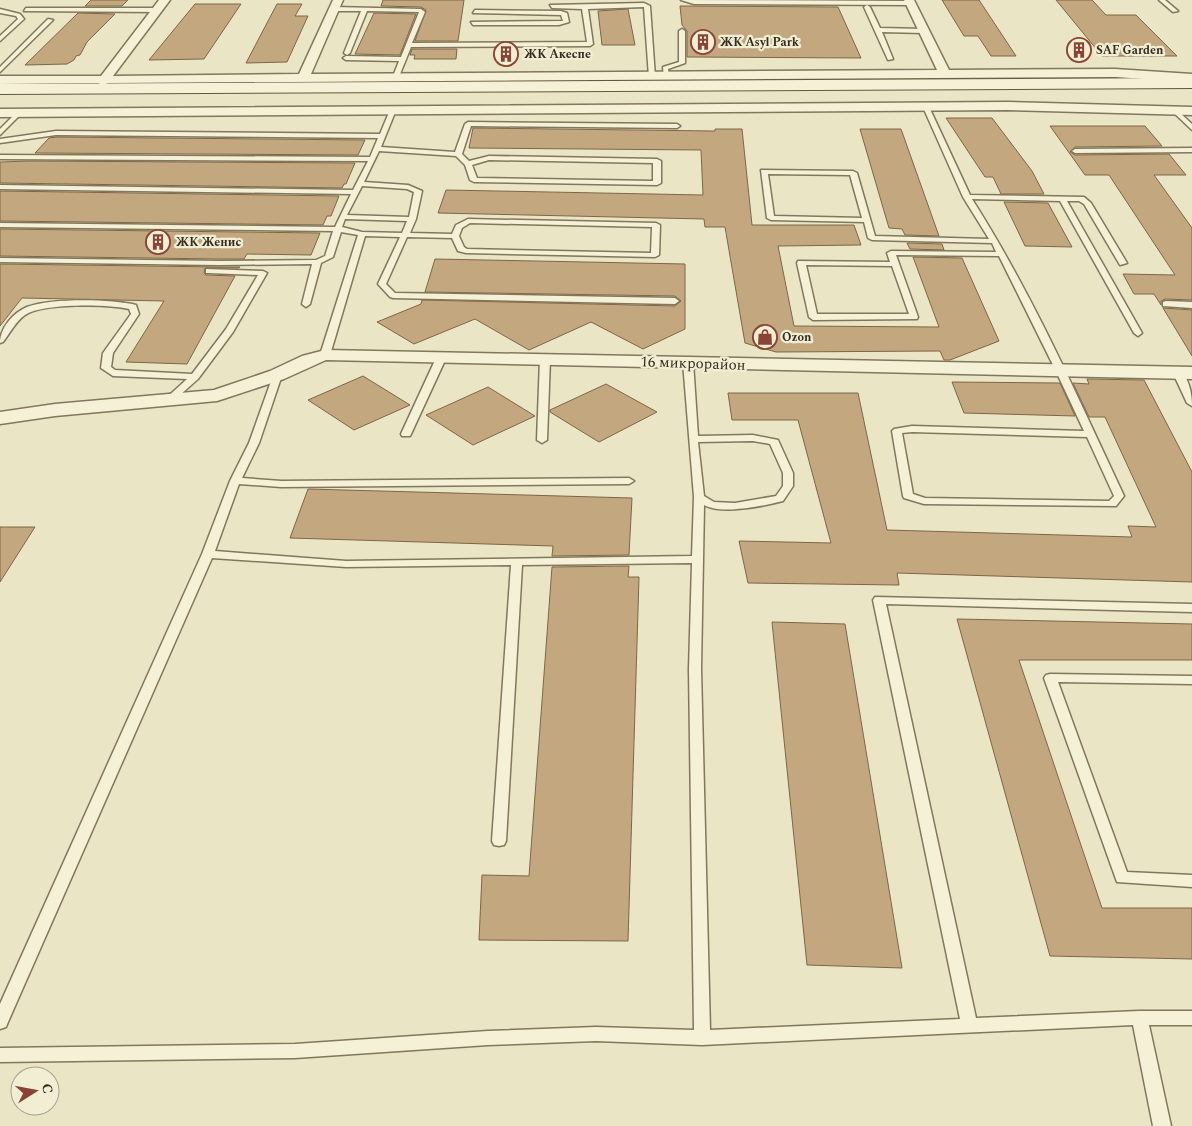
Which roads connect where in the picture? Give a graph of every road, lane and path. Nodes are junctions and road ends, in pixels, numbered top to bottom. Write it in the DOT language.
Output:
graph roads {
  1 [pos="165,0"];
  2 [pos="684,0"];
  3 [pos="1162,0"];
  4 [pos="910,1"];
  5 [pos="336,4"];
  6 [pos="585,7"];
  7 [pos="867,7"];
  8 [pos="365,8"];
  9 [pos="0,10"];
  10 [pos="26,10"];
  11 [pos="157,10"];
  12 [pos="1175,11"];
  13 [pos="475,12"];
  14 [pos="50,20"];
  15 [pos="473,23"];
  16 [pos="472,30"];
  17 [pos="878,30"];
  18 [pos="682,31"];
  19 [pos="924,31"];
  20 [pos="470,37"];
  21 [pos="0,39"];
  22 [pos="469,44"];
  23 [pos="409,45"];
  24 [pos="403,59"];
  25 [pos="890,59"];
  26 [pos="0,70"];
  27 [pos="945,75"];
  28 [pos="652,77"];
  29 [pos="666,77"];
  30 [pos="1192,78"];
  31 [pos="302,79"];
  32 [pos="0,80"];
  33 [pos="103,81"];
  34 [pos="1192,83"];
  35 [pos="0,89"];
  36 [pos="395,93"];
  37 [pos="1067,94"];
  38 [pos="1192,94"];
  39 [pos="0,99"];
  40 [pos="958,100"];
  41 [pos="1007,106"];
  42 [pos="926,107"];
  43 [pos="1192,111"];
  44 [pos="1176,112"];
  45 [pos="0,113"];
  46 [pos="19,113"];
  47 [pos="677,126"];
  48 [pos="1192,128"];
  49 [pos="0,133"];
  50 [pos="381,136"];
  51 [pos="0,140"];
  52 [pos="377,149"];
  53 [pos="1192,150"];
  54 [pos="1075,151"];
  55 [pos="458,154"];
  56 [pos="0,157"];
  57 [pos="373,159"];
  58 [pos="468,164"];
  59 [pos="358,184"];
  60 [pos="0,186"];
  61 [pos="354,192"];
  62 [pos="967,197"];
  63 [pos="1062,198"];
  64 [pos="342,217"];
  65 [pos="412,219"];
  66 [pos="867,220"];
  67 [pos="0,225"];
  68 [pos="339,229"];
  69 [pos="362,234"];
  70 [pos="406,236"];
  71 [pos="454,236"];
  72 [pos="995,241"];
  73 [pos="1000,254"];
  74 [pos="0,260"];
  75 [pos="317,262"];
  76 [pos="1122,263"];
  77 [pos="895,264"];
  78 [pos="0,267"];
  79 [pos="674,302"];
  80 [pos="306,304"];
  81 [pos="1166,304"];
  82 [pos="1192,305"];
  83 [pos="1138,333"];
  84 [pos="0,340"];
  85 [pos="325,355"];
  86 [pos="442,356"];
  87 [pos="545,359"];
  88 [pos="688,362"];
  89 [pos="1060,370"];
  90 [pos="1185,373"];
  91 [pos="278,375"];
  92 [pos="195,378"];
  93 [pos="168,401"];
  94 [pos="1192,403"];
  95 [pos="0,418"];
  96 [pos="406,434"];
  97 [pos="1090,434"];
  98 [pos="693,439"];
  99 [pos="542,440"];
  100 [pos="235,481"];
  101 [pos="629,482"];
  102 [pos="699,497"];
  103 [pos="208,554"];
  104 [pos="698,559"];
  105 [pos="518,561"];
  106 [pos="1192,608"];
  107 [pos="1192,680"];
  108 [pos="500,841"];
  109 [pos="1192,881"];
  110 [pos="1139,1018"];
  111 [pos="1192,1018"];
  112 [pos="0,1022"];
  113 [pos="970,1027"];
  114 [pos="702,1038"];
  115 [pos="0,1055"];
  116 [pos="1162,1126"];
  1 -- 11 [label="street"];
  2 -- 4 [label="lane"];
  3 -- 12 [label="lane"];
  4 -- 19 [label="street"];
  5 -- 8 [label="lane"];
  5 -- 31 [label="street"];
  6 -- 13 [label="lane"];
  6 -- 22 [label="lane"];
  6 -- 28 [label="lane"];
  7 -- 17 [label="lane"];
  8 -- 23 [label="lane"];
  8 -- 24 [label="lane"];
  9 -- 21 [label="lane"];
  10 -- 11 [label="lane"];
  11 -- 33 [label="street"];
  13 -- 15 [label="lane"];
  13 -- 15 [label="lane"];
  14 -- 26 [label="lane"];
  15 -- 16 [label="lane"];
  17 -- 19 [label="lane"];
  17 -- 25 [label="lane"];
  18 -- 29 [label="lane"];
  19 -- 27 [label="street"];
  20 -- 22 [label="lane"];
  22 -- 23 [label="lane"];
  23 -- 24 [label="lane"];
  24 -- 36 [label="lane"];
  27 -- 29 [label="street"];
  27 -- 30 [label="street"];
  28 -- 29 [label="street"];
  28 -- 36 [label="street"];
  31 -- 33 [label="street"];
  31 -- 36 [label="street"];
  32 -- 33 [label="street"];
  34 -- 36 [label="main road"];
  35 -- 36 [label="main road"];
  36 -- 39 [label="main road"];
  36 -- 40 [label="main road"];
  36 -- 42 [label="street"];
  36 -- 46 [label="street"];
  36 -- 50 [label="lane"];
  37 -- 38 [label="main road"];
  37 -- 40 [label="main road"];
  37 -- 41 [label="street"];
  40 -- 41 [label="street"];
  40 -- 42 [label="street"];
  41 -- 44 [label="street"];
  42 -- 62 [label="lane"];
  43 -- 44 [label="street"];
  44 -- 48 [label="lane"];
  45 -- 46 [label="street"];
  46 -- 49 [label="lane"];
  47 -- 55 [label="lane"];
  50 -- 51 [label="lane"];
  50 -- 52 [label="lane"];
  52 -- 55 [label="lane"];
  52 -- 57 [label="lane"];
  53 -- 54 [label="lane"];
  55 -- 58 [label="lane"];
  56 -- 57 [label="lane"];
  57 -- 59 [label="lane"];
  58 -- 58 [label="lane"];
  59 -- 61 [label="lane"];
  59 -- 65 [label="lane"];
  60 -- 61 [label="lane"];
  61 -- 64 [label="lane"];
  62 -- 63 [label="lane"];
  62 -- 72 [label="lane"];
  63 -- 76 [label="lane"];
  63 -- 83 [label="lane"];
  64 -- 65 [label="lane"];
  64 -- 68 [label="lane"];
  65 -- 70 [label="lane"];
  66 -- 66 [label="lane"];
  66 -- 72 [label="lane"];
  67 -- 68 [label="lane"];
  68 -- 69 [label="lane"];
  68 -- 75 [label="lane"];
  69 -- 70 [label="lane"];
  69 -- 85 [label="lane"];
  70 -- 71 [label="lane"];
  70 -- 79 [label="lane"];
  71 -- 71 [label="lane"];
  72 -- 73 [label="lane"];
  73 -- 77 [label="lane"];
  73 -- 89 [label="lane"];
  74 -- 75 [label="lane"];
  75 -- 80 [label="lane"];
  77 -- 77 [label="lane"];
  78 -- 92 [label="lane"];
  81 -- 82 [label="lane"];
  84 -- 92 [label="lane"];
  85 -- 86 [label="street, 16 микрорайон"];
  85 -- 91 [label="street, 16 микрорайон"];
  86 -- 87 [label="street, 16 микрорайон"];
  86 -- 96 [label="lane"];
  87 -- 88 [label="street, 16 микрорайон"];
  87 -- 99 [label="lane"];
  88 -- 89 [label="street, 16 микрорайон"];
  88 -- 98 [label="lane"];
  89 -- 90 [label="street, 16 микрорайон"];
  89 -- 97 [label="lane"];
  90 -- 94 [label="lane"];
  91 -- 93 [label="street, 16 микрорайон"];
  91 -- 100 [label="lane"];
  92 -- 93 [label="lane"];
  93 -- 95 [label="street, 16 микрорайон"];
  97 -- 97 [label="lane"];
  98 -- 102 [label="lane"];
  98 -- 102 [label="lane"];
  100 -- 101 [label="lane"];
  100 -- 103 [label="lane"];
  102 -- 104 [label="lane"];
  103 -- 105 [label="lane"];
  103 -- 112 [label="lane"];
  104 -- 105 [label="lane"];
  104 -- 114 [label="lane"];
  105 -- 108 [label="lane"];
  106 -- 113 [label="lane"];
  107 -- 109 [label="lane"];
  110 -- 111 [label="lane"];
  110 -- 113 [label="lane"];
  110 -- 116 [label="lane"];
  113 -- 114 [label="lane"];
  114 -- 115 [label="lane"];
}
